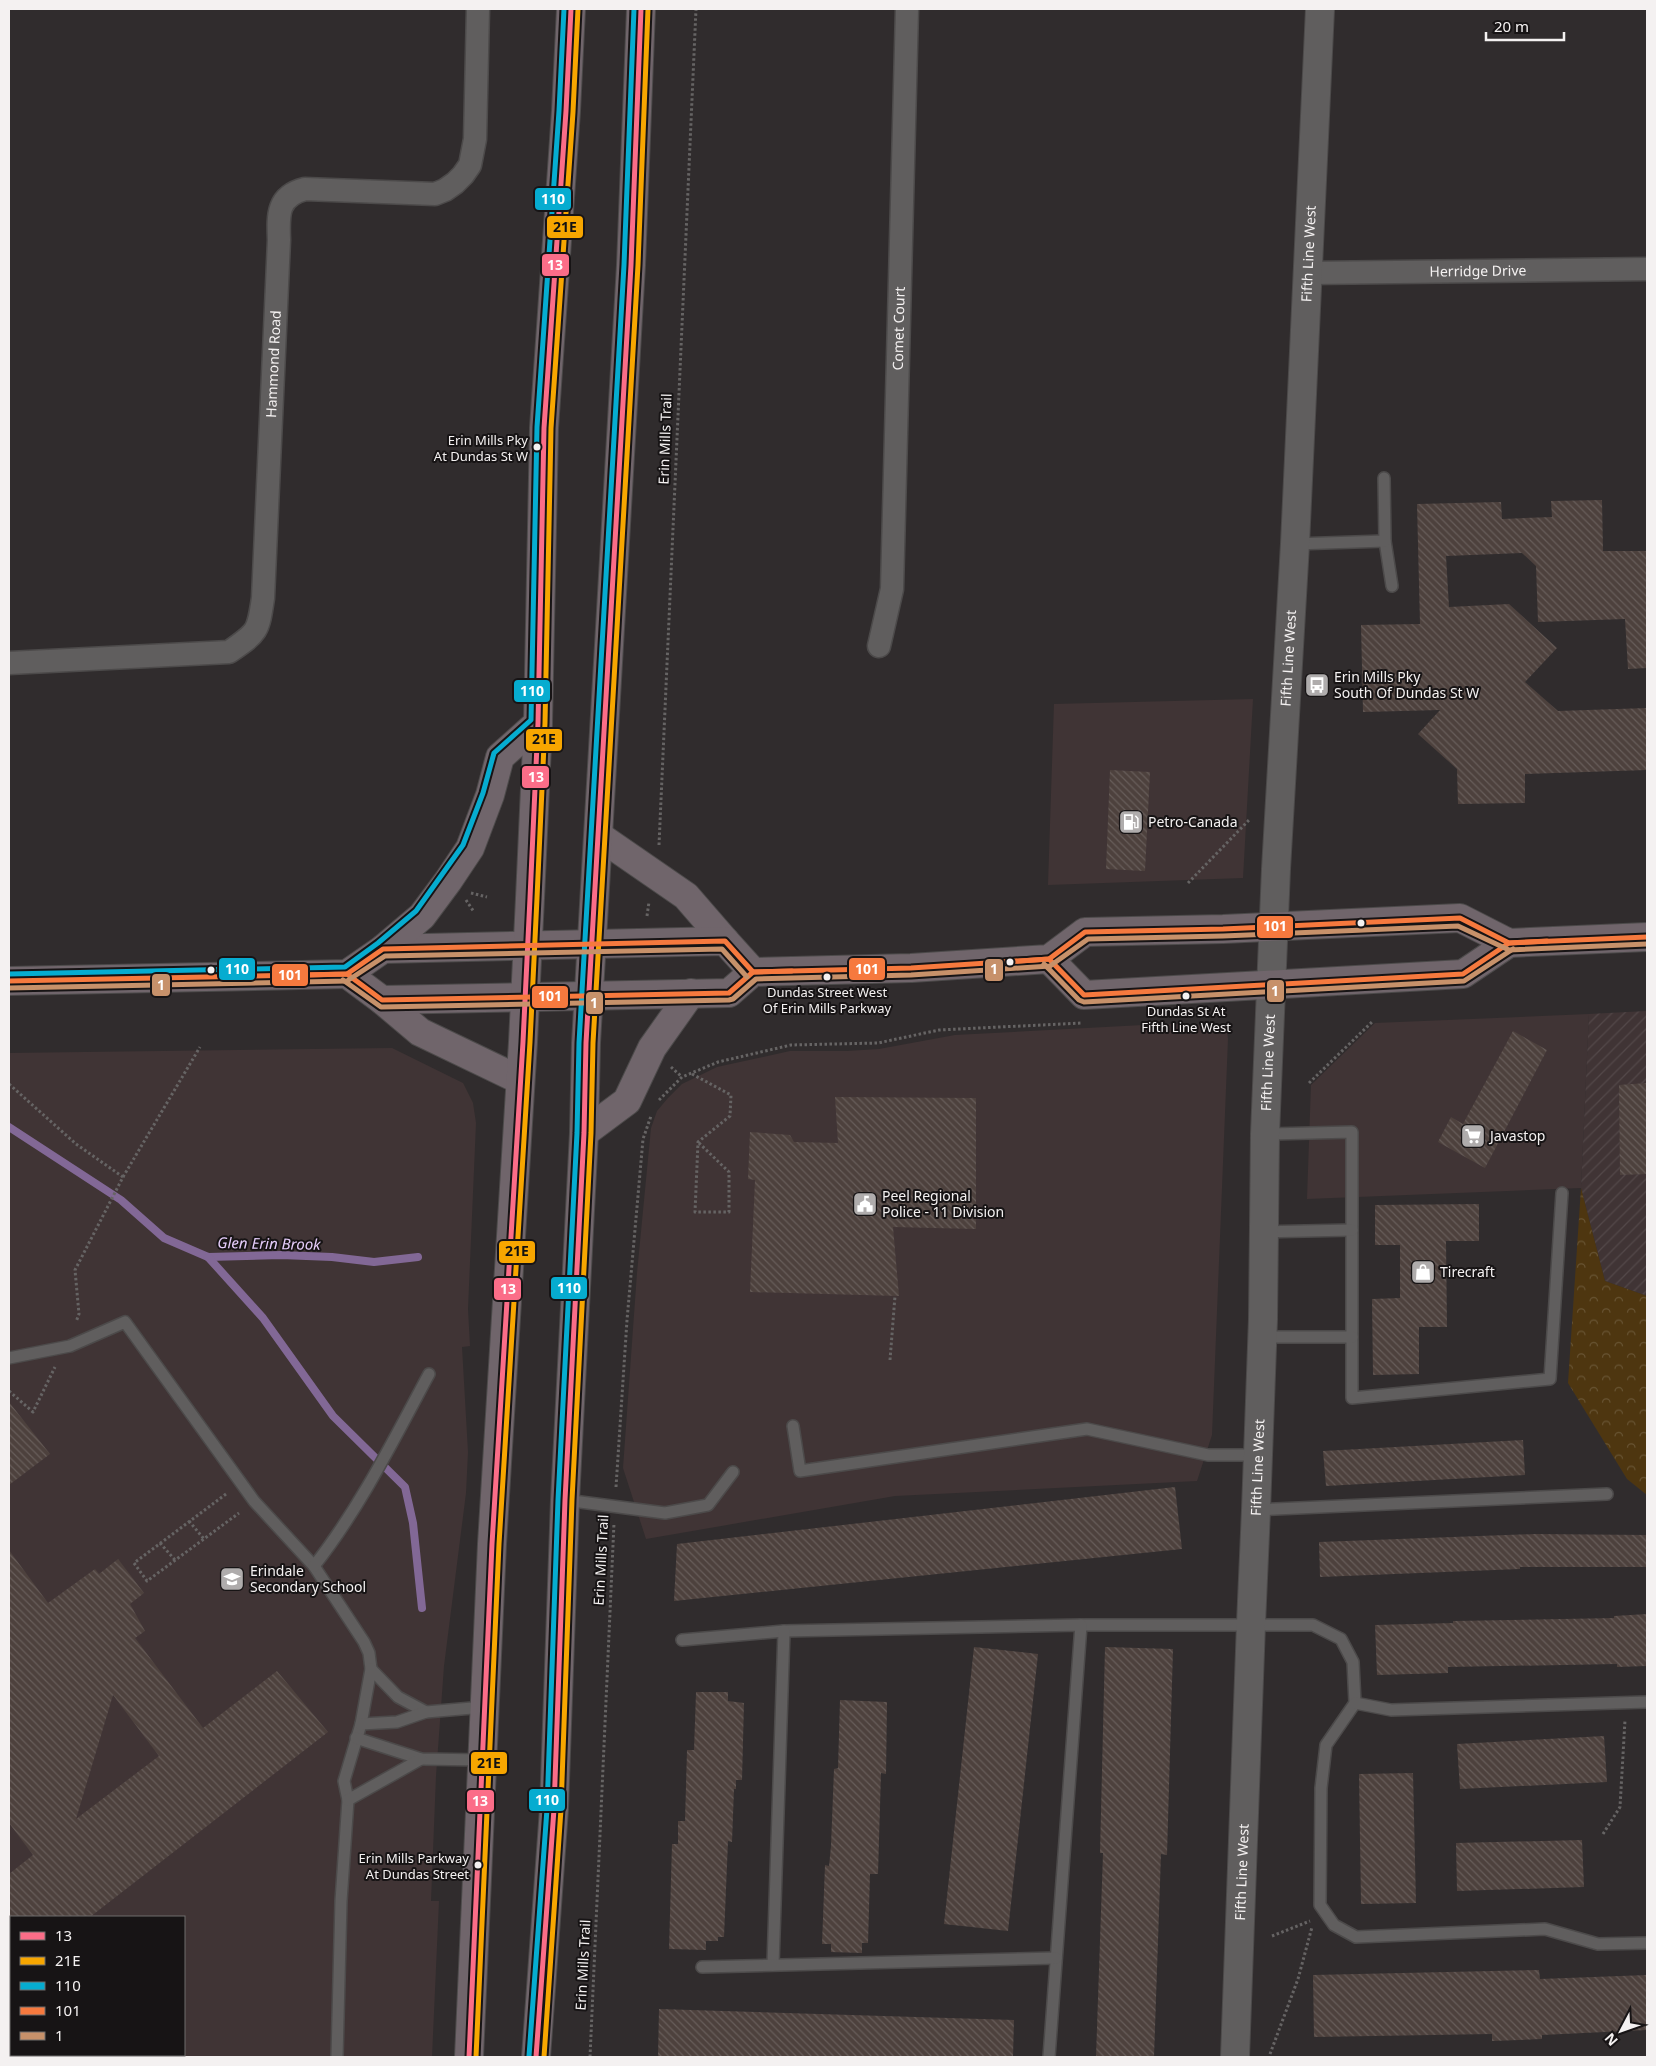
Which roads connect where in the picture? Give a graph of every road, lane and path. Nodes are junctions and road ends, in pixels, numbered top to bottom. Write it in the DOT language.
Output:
graph roads {
  1 [pos="478,9"];
  2 [pos="571,9"];
  3 [pos="641,9"];
  4 [pos="696,9"];
  5 [pos="907,9"];
  6 [pos="1320,9"];
  7 [pos="1647,269"];
  8 [pos="1309,273"];
  9 [pos="1384,478"];
  10 [pos="1385,541"];
  11 [pos="1295,544"];
  12 [pos="1392,586"];
  13 [pos="878,646"];
  14 [pos="9,663"];
  15 [pos="538,723"];
  16 [pos="1250,819"];
  17 [pos="599,836"];
  18 [pos="662,852"];
  19 [pos="1188,883"];
  20 [pos="1273,926"];
  21 [pos="1647,937"];
  22 [pos="725,941"];
  23 [pos="592,943"];
  24 [pos="1509,943"];
  25 [pos="528,946"];
  26 [pos="384,949"];
  27 [pos="1049,959"];
  28 [pos="753,972"];
  29 [pos="347,974"];
  30 [pos="9,980"];
  31 [pos="1271,986"];
  32 [pos="691,994"];
  33 [pos="589,995"];
  34 [pos="525,997"];
  35 [pos="382,1000"];
  36 [pos="1373,1021"];
  37 [pos="1090,1023"];
  38 [pos="200,1047"];
  39 [pos="692,1073"];
  40 [pos="520,1080"];
  41 [pos="1309,1083"];
  42 [pos="9,1084"];
  43 [pos="658,1102"];
  44 [pos="653,1107"];
  45 [pos="584,1133"];
  46 [pos="1265,1134"];
  47 [pos="698,1142"];
  48 [pos="123,1177"];
  49 [pos="1562,1193"];
  50 [pos="1352,1230"];
  51 [pos="1264,1232"];
  52 [pos="895,1296"];
  53 [pos="1262,1337"];
  54 [pos="1352,1337"];
  55 [pos="70,1346"];
  56 [pos="9,1358"];
  57 [pos="890,1360"];
  58 [pos="429,1374"];
  59 [pos="9,1391"];
  60 [pos="794,1426"];
  61 [pos="1258,1455"];
  62 [pos="733,1472"];
  63 [pos="240,1483"];
  64 [pos="1607,1494"];
  65 [pos="565,1500"];
  66 [pos="254,1502"];
  67 [pos="615,1506"];
  68 [pos="1256,1510"];
  69 [pos="189,1521"];
  70 [pos="204,1539"];
  71 [pos="160,1543"];
  72 [pos="174,1560"];
  73 [pos="314,1566"];
  74 [pos="1250,1624"];
  75 [pos="1081,1625"];
  76 [pos="784,1631"];
  77 [pos="682,1640"];
  78 [pos="371,1670"];
  79 [pos="1647,1702"];
  80 [pos="1355,1703"];
  81 [pos="1626,1703"];
  82 [pos="484,1707"];
  83 [pos="426,1712"];
  84 [pos="361,1724"];
  85 [pos="356,1738"];
  86 [pos="421,1759"];
  87 [pos="483,1760"];
  88 [pos="348,1800"];
  89 [pos="1603,1834"];
  90 [pos="1272,1936"];
  91 [pos="1647,1942"];
  92 [pos="1056,1958"];
  93 [pos="773,1965"];
  94 [pos="702,1967"];
  95 [pos="1270,2054"];
  96 [pos="337,2057"];
  97 [pos="470,2057"];
  98 [pos="536,2057"];
  99 [pos="590,2057"];
  100 [pos="1049,2057"];
  101 [pos="1235,2057"];
  1 -- 14 [label="street, Hammond Road"];
  2 -- 15 [label="main road"];
  3 -- 17 [label="main road"];
  4 -- 18 [label="path, Erin Mills Trail"];
  5 -- 13 [label="street, Comet Court"];
  6 -- 8 [label="street, Fifth Line West"];
  7 -- 8 [label="street, Herridge Drive"];
  8 -- 11 [label="street, Fifth Line West"];
  9 -- 10 [label="lane"];
  10 -- 11 [label="lane"];
  10 -- 12 [label="lane"];
  11 -- 20 [label="street, Fifth Line West"];
  15 -- 25 [label="main road"];
  15 -- 26 [label="main road"];
  16 -- 19 [label="path"];
  17 -- 22 [label="main road"];
  17 -- 23 [label="main road"];
  20 -- 24 [label="main road"];
  20 -- 27 [label="main road"];
  20 -- 31 [label="street, Fifth Line West"];
  21 -- 24 [label="main road"];
  22 -- 23 [label="main road"];
  22 -- 28 [label="main road"];
  23 -- 25 [label="main road"];
  23 -- 33 [label="main road"];
  24 -- 31 [label="main road"];
  25 -- 26 [label="main road"];
  25 -- 34 [label="main road"];
  26 -- 29 [label="main road"];
  27 -- 28 [label="main road"];
  27 -- 31 [label="main road"];
  28 -- 32 [label="main road"];
  29 -- 30 [label="main road"];
  29 -- 35 [label="main road"];
  31 -- 46 [label="street, Fifth Line West"];
  32 -- 33 [label="main road"];
  32 -- 45 [label="main road"];
  33 -- 34 [label="main road"];
  33 -- 45 [label="main road"];
  34 -- 35 [label="main road"];
  34 -- 40 [label="main road"];
  35 -- 40 [label="main road"];
  36 -- 41 [label="path"];
  37 -- 39 [label="path"];
  38 -- 48 [label="path"];
  39 -- 43 [label="path"];
  39 -- 47 [label="path"];
  40 -- 82 [label="main road"];
  42 -- 48 [label="path"];
  44 -- 67 [label="path, Erin Mills Trail"];
  45 -- 65 [label="main road"];
  46 -- 50 [label="lane"];
  46 -- 51 [label="street, Fifth Line West"];
  47 -- 47 [label="path"];
  48 -- 55 [label="path"];
  49 -- 54 [label="lane"];
  50 -- 51 [label="lane"];
  50 -- 54 [label="lane"];
  51 -- 53 [label="street, Fifth Line West"];
  52 -- 57 [label="path"];
  53 -- 54 [label="lane"];
  53 -- 61 [label="street, Fifth Line West"];
  55 -- 56 [label="lane"];
  55 -- 59 [label="path"];
  55 -- 63 [label="lane"];
  58 -- 73 [label="lane"];
  60 -- 61 [label="lane"];
  61 -- 68 [label="street, Fifth Line West"];
  62 -- 67 [label="lane"];
  63 -- 66 [label="lane"];
  63 -- 69 [label="path"];
  64 -- 68 [label="lane"];
  65 -- 67 [label="lane"];
  65 -- 98 [label="main road"];
  66 -- 70 [label="path"];
  66 -- 73 [label="lane"];
  67 -- 99 [label="path, Erin Mills Trail"];
  68 -- 74 [label="street, Fifth Line West"];
  69 -- 70 [label="path"];
  69 -- 71 [label="path"];
  70 -- 72 [label="path"];
  71 -- 72 [label="path"];
  71 -- 72 [label="path"];
  73 -- 78 [label="lane"];
  74 -- 75 [label="lane"];
  74 -- 80 [label="lane"];
  74 -- 101 [label="street, Fifth Line West"];
  75 -- 76 [label="lane"];
  75 -- 92 [label="lane"];
  76 -- 77 [label="lane"];
  76 -- 93 [label="lane"];
  78 -- 83 [label="lane"];
  78 -- 84 [label="lane"];
  79 -- 81 [label="lane"];
  80 -- 81 [label="lane"];
  80 -- 91 [label="lane"];
  81 -- 89 [label="path"];
  82 -- 83 [label="lane"];
  82 -- 87 [label="main road"];
  83 -- 84 [label="lane"];
  84 -- 85 [label="lane"];
  85 -- 86 [label="lane"];
  85 -- 88 [label="lane"];
  86 -- 87 [label="lane"];
  86 -- 88 [label="lane"];
  87 -- 97 [label="main road"];
  88 -- 96 [label="lane"];
  90 -- 95 [label="path"];
  92 -- 93 [label="lane"];
  92 -- 100 [label="lane"];
  93 -- 94 [label="lane"];
}
